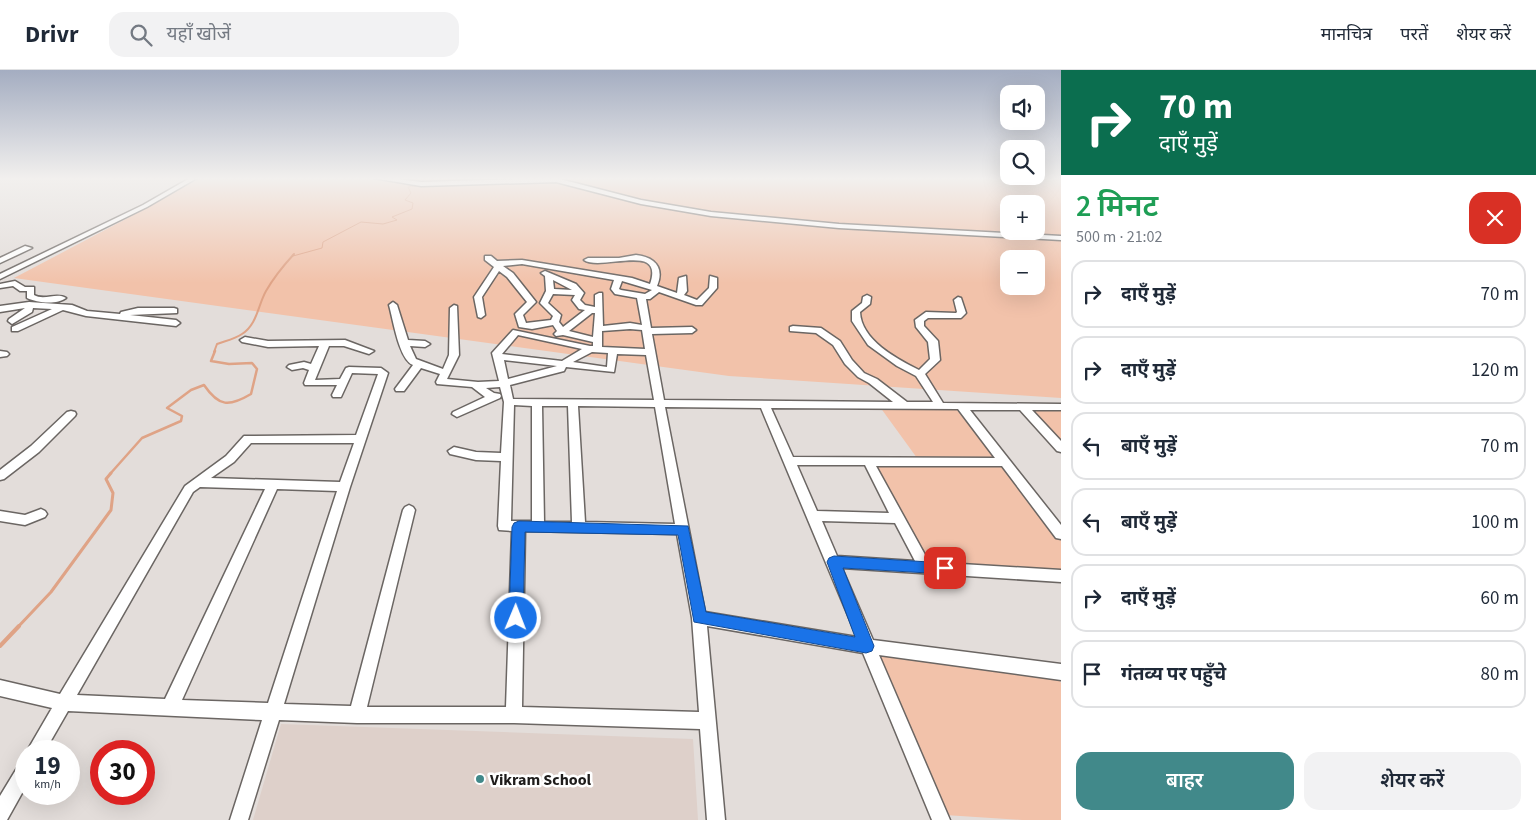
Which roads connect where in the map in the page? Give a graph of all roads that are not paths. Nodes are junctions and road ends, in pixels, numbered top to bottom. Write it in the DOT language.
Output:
graph roads {
  1 [pos="123,213"];
  2 [pos="131,213"];
  3 [pos="705,213"];
  4 [pos="1061,238"];
  5 [pos="28,248"];
  6 [pos="588,260"];
  7 [pos="0,261"];
  8 [pos="493,263"];
  9 [pos="537,265"];
  10 [pos="622,267"];
  11 [pos="0,273"];
  12 [pos="549,275"];
  13 [pos="0,277"];
  14 [pos="618,278"];
  15 [pos="682,278"];
  16 [pos="713,278"];
  17 [pos="0,286"];
  18 [pos="656,288"];
  19 [pos="550,291"];
  20 [pos="640,292"];
  21 [pos="580,293"];
  22 [pos="599,295"];
  23 [pos="679,296"];
  24 [pos="867,297"];
  25 [pos="62,298"];
  26 [pos="37,300"];
  27 [pos="958,300"];
  28 [pos="28,305"];
  29 [pos="393,305"];
  30 [pos="61,308"];
  31 [pos="454,308"];
  32 [pos="0,309"];
  33 [pos="10,311"];
  34 [pos="174,311"];
  35 [pos="595,311"];
  36 [pos="481,315"];
  37 [pos="114,316"];
  38 [pos="555,322"];
  39 [pos="176,323"];
  40 [pos="598,328"];
  41 [pos="519,329"];
  42 [pos="647,329"];
  43 [pos="793,329"];
  44 [pos="692,330"];
  45 [pos="564,331"];
  46 [pos="245,340"];
  47 [pos="551,340"];
  48 [pos="325,343"];
  49 [pos="404,343"];
  50 [pos="426,344"];
  51 [pos="594,346"];
  52 [pos="613,350"];
  53 [pos="369,351"];
  54 [pos="651,352"];
  55 [pos="498,357"];
  56 [pos="418,365"];
  57 [pos="562,365"];
  58 [pos="292,367"];
  59 [pos="313,368"];
  60 [pos="445,373"];
  61 [pos="920,374"];
  62 [pos="476,385"];
  63 [pos="400,389"];
  64 [pos="507,391"];
  65 [pos="491,396"];
  66 [pos="538,402"];
  67 [pos="573,402"];
  68 [pos="666,404"];
  69 [pos="765,405"];
  70 [pos="905,406"];
  71 [pos="941,407"];
  72 [pos="962,407"];
  73 [pos="1023,407"];
  74 [pos="1061,407"];
  75 [pos="71,414"];
  76 [pos="457,414"];
  77 [pos="361,439"];
  78 [pos="1061,448"];
  79 [pos="454,451"];
  80 [pos="507,456"];
  81 [pos="790,461"];
  82 [pos="868,461"];
  83 [pos="1004,462"];
  84 [pos="0,476"];
  85 [pos="197,482"];
  86 [pos="273,485"];
  87 [pos="344,487"];
  88 [pos="409,510"];
  89 [pos="41,514"];
  90 [pos="0,516"];
  91 [pos="814,516"];
  92 [pos="899,518"];
  93 [pos="519,527"];
  94 [pos="538,527"];
  95 [pos="579,527"];
  96 [pos="684,529"];
  97 [pos="1061,534"];
  98 [pos="834,562"];
  99 [pos="925,567"];
  100 [pos="1061,576"];
  101 [pos="699,618"];
  102 [pos="866,646"];
  103 [pos="1061,673"];
  104 [pos="0,688"];
  105 [pos="65,702"];
  106 [pos="170,708"];
  107 [pos="273,712"];
  108 [pos="357,715"];
  109 [pos="514,715"];
  110 [pos="708,721"];
  111 [pos="43,740"];
  112 [pos="15,788"];
  113 [pos="0,813"];
  114 [pos="239,820"];
  115 [pos="716,820"];
  116 [pos="941,820"];
  1 -- 11 [label="street"];
  2 -- 13 [label="street"];
  3 -- 4 [label="street"];
  5 -- 7 [label="street"];
  6 -- 18 [label="street"];
  8 -- 9 [label="street"];
  8 -- 36 [label="street"];
  8 -- 41 [label="street"];
  9 -- 12 [label="street"];
  9 -- 14 [label="street"];
  10 -- 14 [label="street"];
  12 -- 19 [label="street"];
  12 -- 21 [label="street"];
  14 -- 20 [label="street"];
  14 -- 20 [label="street"];
  15 -- 23 [label="street"];
  16 -- 23 [label="street"];
  17 -- 26 [label="street"];
  18 -- 20 [label="street"];
  18 -- 20 [label="street"];
  18 -- 23 [label="street"];
  19 -- 21 [label="street"];
  19 -- 38 [label="street"];
  20 -- 42 [label="street"];
  21 -- 35 [label="street"];
  22 -- 35 [label="street"];
  24 -- 61 [label="street"];
  25 -- 26 [label="street"];
  26 -- 28 [label="street"];
  27 -- 61 [label="street"];
  28 -- 30 [label="street"];
  28 -- 30 [label="street"];
  28 -- 32 [label="street"];
  29 -- 49 [label="street"];
  30 -- 37 [label="street"];
  31 -- 60 [label="street"];
  32 -- 33 [label="street"];
  34 -- 37 [label="street"];
  35 -- 40 [label="street"];
  35 -- 45 [label="street"];
  37 -- 39 [label="street"];
  38 -- 41 [label="street"];
  38 -- 45 [label="street"];
  40 -- 42 [label="street"];
  40 -- 51 [label="street"];
  41 -- 47 [label="street"];
  41 -- 55 [label="street"];
  42 -- 44 [label="street"];
  42 -- 54 [label="street"];
  43 -- 70 [label="street"];
  45 -- 47 [label="street"];
  45 -- 51 [label="street"];
  46 -- 48 [label="street"];
  47 -- 51 [label="street"];
  48 -- 53 [label="street"];
  48 -- 59 [label="street"];
  49 -- 50 [label="street"];
  49 -- 56 [label="street"];
  51 -- 52 [label="street"];
  51 -- 57 [label="street"];
  52 -- 54 [label="street"];
  52 -- 57 [label="street"];
  54 -- 68 [label="street"];
  55 -- 57 [label="street"];
  55 -- 64 [label="street"];
  56 -- 60 [label="street"];
  56 -- 63 [label="street"];
  57 -- 64 [label="street"];
  58 -- 59 [label="street"];
  59 -- 77 [label="street"];
  60 -- 62 [label="street"];
  61 -- 71 [label="street"];
  62 -- 64 [label="street"];
  62 -- 65 [label="street"];
  64 -- 65 [label="street"];
  64 -- 66 [label="street"];
  64 -- 80 [label="street"];
  65 -- 76 [label="street"];
  66 -- 67 [label="street"];
  66 -- 94 [label="street"];
  67 -- 68 [label="street"];
  67 -- 95 [label="street"];
  68 -- 69 [label="street"];
  68 -- 96 [label="street"];
  69 -- 70 [label="street"];
  69 -- 81 [label="street"];
  70 -- 71 [label="street"];
  71 -- 72 [label="street"];
  72 -- 73 [label="street"];
  72 -- 83 [label="street"];
  73 -- 74 [label="street"];
  73 -- 78 [label="street"];
  75 -- 84 [label="street"];
  77 -- 85 [label="street"];
  77 -- 87 [label="street"];
  79 -- 80 [label="street"];
  80 -- 93 [label="street"];
  81 -- 82 [label="street"];
  81 -- 91 [label="street"];
  82 -- 83 [label="street"];
  82 -- 92 [label="street"];
  83 -- 97 [label="street"];
  85 -- 86 [label="street"];
  85 -- 105 [label="street"];
  86 -- 87 [label="street"];
  86 -- 106 [label="street"];
  87 -- 107 [label="street"];
  88 -- 108 [label="street"];
  89 -- 90 [label="street"];
  91 -- 92 [label="street"];
  91 -- 98 [label="street"];
  92 -- 99 [label="street"];
  93 -- 94 [label="street"];
  93 -- 109 [label="street"];
  94 -- 95 [label="street"];
  95 -- 96 [label="street"];
  96 -- 101 [label="street"];
  98 -- 99 [label="street"];
  98 -- 102 [label="street"];
  99 -- 100 [label="street"];
  101 -- 102 [label="street"];
  101 -- 110 [label="street"];
  102 -- 103 [label="street"];
  102 -- 116 [label="street"];
  104 -- 105 [label="street"];
  105 -- 106 [label="street"];
  105 -- 111 [label="street"];
  106 -- 107 [label="street"];
  107 -- 108 [label="street"];
  107 -- 114 [label="street"];
  108 -- 109 [label="street"];
  109 -- 110 [label="street"];
  110 -- 115 [label="street"];
  112 -- 113 [label="street"];
}
